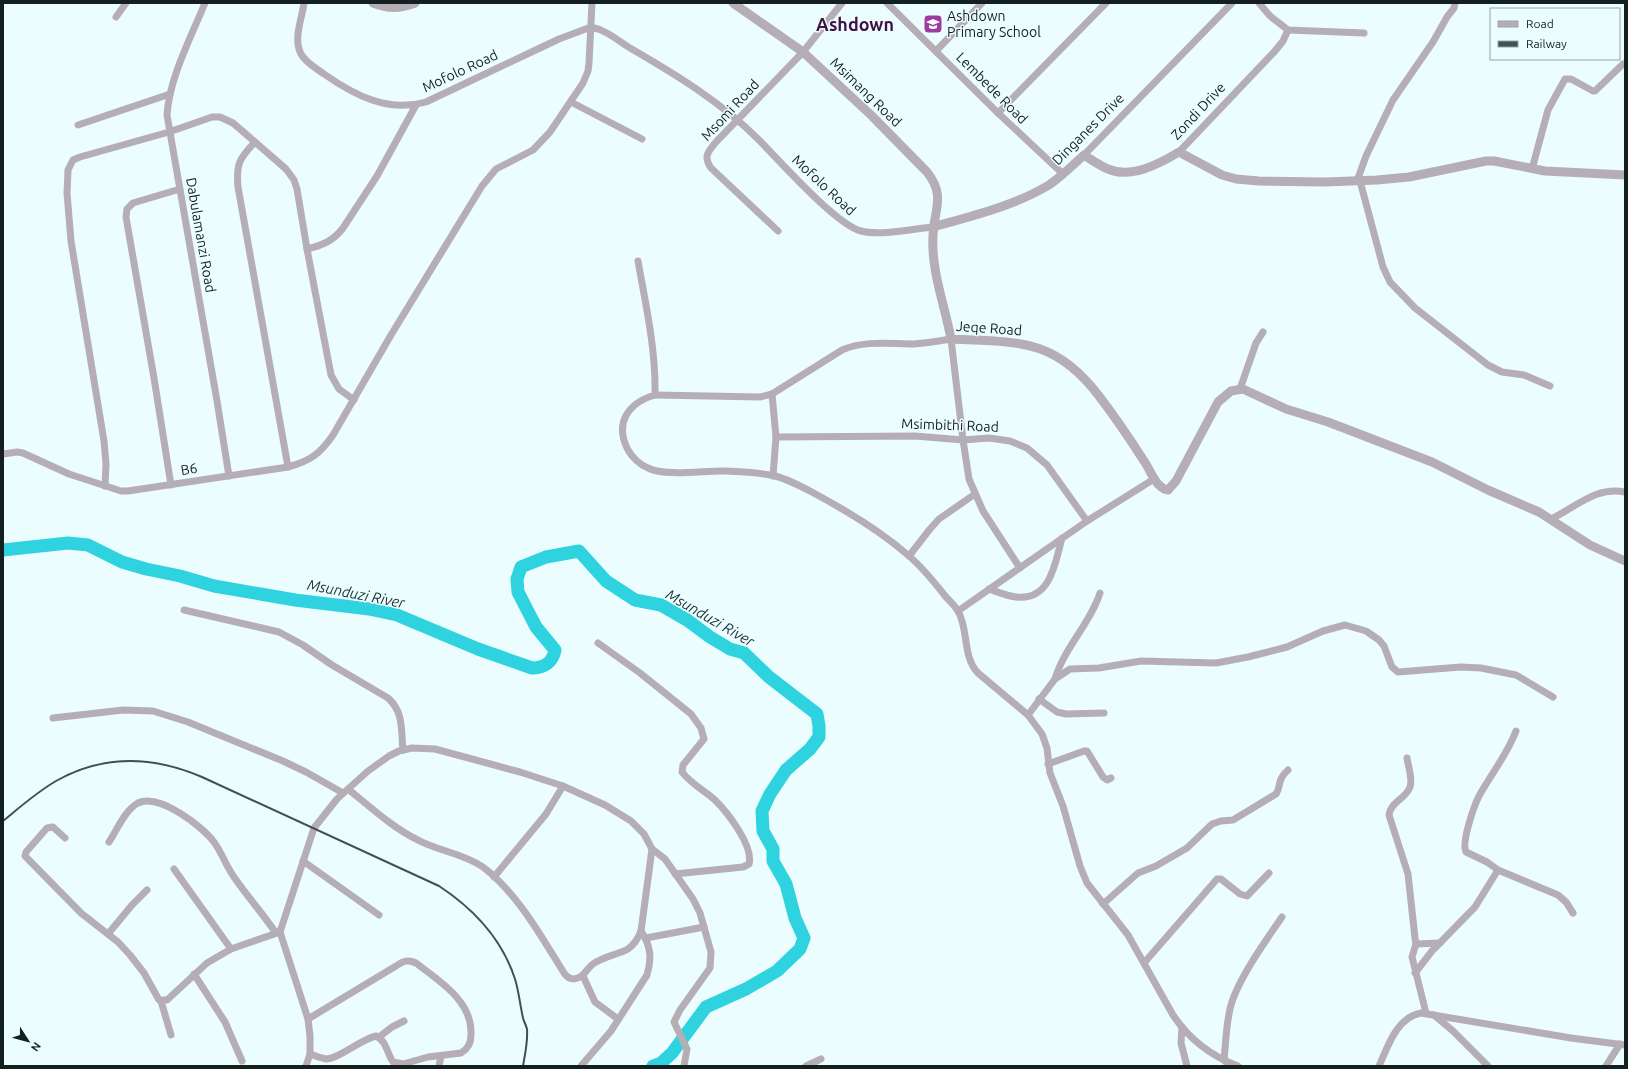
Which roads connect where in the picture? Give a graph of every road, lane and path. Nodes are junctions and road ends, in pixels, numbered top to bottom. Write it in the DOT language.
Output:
graph roads {
  1 [pos="126,3"];
  2 [pos="205,3"];
  3 [pos="304,3"];
  4 [pos="373,3"];
  5 [pos="415,3"];
  6 [pos="592,3"];
  7 [pos="732,3"];
  8 [pos="842,3"];
  9 [pos="887,3"];
  10 [pos="982,3"];
  11 [pos="1106,3"];
  12 [pos="1232,3"];
  13 [pos="1259,3"];
  14 [pos="1455,3"];
  15 [pos="116,17"];
  16 [pos="590,27"];
  17 [pos="1288,30"];
  18 [pos="1364,33"];
  19 [pos="936,51"];
  20 [pos="803,52"];
  21 [pos="1623,64"];
  22 [pos="170,94"];
  23 [pos="571,102"];
  24 [pos="416,105"];
  25 [pos="998,113"];
  26 [pos="738,120"];
  27 [pos="78,125"];
  28 [pos="169,132"];
  29 [pos="642,139"];
  30 [pos="255,142"];
  31 [pos="1179,152"];
  32 [pos="1084,155"];
  33 [pos="1532,168"];
  34 [pos="1063,174"];
  35 [pos="1625,175"];
  36 [pos="1358,181"];
  37 [pos="180,189"];
  38 [pos="933,227"];
  39 [pos="778,231"];
  40 [pos="307,249"];
  41 [pos="638,261"];
  42 [pos="1263,332"];
  43 [pos="951,339"];
  44 [pos="1550,386"];
  45 [pos="1240,389"];
  46 [pos="772,394"];
  47 [pos="655,395"];
  48 [pos="354,400"];
  49 [pos="776,436"];
  50 [pos="963,440"];
  51 [pos="3,454"];
  52 [pos="288,467"];
  53 [pos="229,476"];
  54 [pos="773,476"];
  55 [pos="1154,479"];
  56 [pos="170,485"];
  57 [pos="105,486"];
  58 [pos="1625,492"];
  59 [pos="975,494"];
  60 [pos="1551,519"];
  61 [pos="1087,521"];
  62 [pos="1062,538"];
  63 [pos="909,556"];
  64 [pos="1625,561"];
  65 [pos="1020,568"];
  66 [pos="989,589"];
  67 [pos="1100,593"];
  68 [pos="184,610"];
  69 [pos="958,611"];
  70 [pos="598,643"];
  71 [pos="1055,679"];
  72 [pos="1553,697"];
  73 [pos="1039,700"];
  74 [pos="1104,713"];
  75 [pos="1028,715"];
  76 [pos="53,718"];
  77 [pos="1516,731"];
  78 [pos="403,750"];
  79 [pos="1407,758"];
  80 [pos="1048,764"];
  81 [pos="1288,770"];
  82 [pos="1111,778"];
  83 [pos="564,786"];
  84 [pos="345,791"];
  85 [pos="65,838"];
  86 [pos="109,842"];
  87 [pos="652,849"];
  88 [pos="303,861"];
  89 [pos="174,869"];
  90 [pos="1498,870"];
  91 [pos="1269,873"];
  92 [pos="675,874"];
  93 [pos="494,877"];
  94 [pos="147,890"];
  95 [pos="1103,904"];
  96 [pos="1573,913"];
  97 [pos="379,915"];
  98 [pos="1282,917"];
  99 [pos="704,927"];
  100 [pos="278,933"];
  101 [pos="108,934"];
  102 [pos="643,934"];
  103 [pos="1440,943"];
  104 [pos="1416,944"];
  105 [pos="231,949"];
  106 [pos="1144,963"];
  107 [pos="1416,973"];
  108 [pos="194,974"];
  109 [pos="583,976"];
  110 [pos="161,1001"];
  111 [pos="1426,1013"];
  112 [pos="1434,1014"];
  113 [pos="308,1019"];
  114 [pos="618,1020"];
  115 [pos="404,1021"];
  116 [pos="1182,1027"];
  117 [pos="171,1035"];
  118 [pos="379,1037"];
  119 [pos="1623,1044"];
  120 [pos="310,1054"];
  121 [pos="441,1056"];
  122 [pos="821,1059"];
  123 [pos="242,1061"];
  124 [pos="1226,1063"];
  125 [pos="396,1065"];
  126 [pos="306,1066"];
  127 [pos="439,1066"];
  128 [pos="582,1066"];
  129 [pos="684,1066"];
  130 [pos="806,1066"];
  131 [pos="1187,1066"];
  132 [pos="1238,1066"];
  133 [pos="1379,1066"];
  134 [pos="1488,1066"];
  135 [pos="1606,1066"];
  1 -- 15 [label="street"];
  2 -- 22 [label="street, Dabulamanzi Road"];
  3 -- 24 [label="street, Mofolo Road"];
  4 -- 5 [label="street"];
  6 -- 16 [label="street, B6"];
  7 -- 20 [label="street, Msimang Road"];
  8 -- 20 [label="street, Msomi Road"];
  9 -- 19 [label="street, Lembede Road"];
  10 -- 19 [label="street"];
  11 -- 25 [label="street"];
  12 -- 32 [label="street, Dinganes Drive"];
  13 -- 17 [label="street"];
  14 -- 36 [label="street"];
  16 -- 23 [label="street, B6"];
  16 -- 24 [label="street, Mofolo Road"];
  16 -- 26 [label="street, Mofolo Road"];
  17 -- 18 [label="street"];
  17 -- 31 [label="street, Zondi Drive"];
  19 -- 25 [label="street, Lembede Road"];
  20 -- 26 [label="street, Msomi Road"];
  20 -- 38 [label="street, Msimang Road"];
  21 -- 33 [label="street"];
  22 -- 27 [label="street"];
  22 -- 28 [label="street, Dabulamanzi Road"];
  23 -- 29 [label="street"];
  23 -- 48 [label="street, B6"];
  24 -- 40 [label="street"];
  25 -- 34 [label="street, Lembede Road"];
  26 -- 38 [label="street, Mofolo Road"];
  26 -- 39 [label="street, Msomi Road"];
  28 -- 30 [label="street"];
  28 -- 37 [label="street, Dabulamanzi Road"];
  28 -- 57 [label="street"];
  30 -- 40 [label="street"];
  30 -- 52 [label="street"];
  31 -- 32 [label="street, Zondi Drive"];
  31 -- 36 [label="street"];
  32 -- 34 [label="street, Dinganes Drive"];
  33 -- 35 [label="street"];
  33 -- 36 [label="street"];
  34 -- 38 [label="street, Dinganes Drive"];
  36 -- 44 [label="street"];
  37 -- 53 [label="street, Dabulamanzi Road"];
  37 -- 56 [label="street"];
  38 -- 43 [label="street, Msimang Road"];
  40 -- 48 [label="street"];
  41 -- 47 [label="street"];
  42 -- 45 [label="street"];
  43 -- 46 [label="street, Jeqe Road"];
  43 -- 50 [label="street"];
  43 -- 55 [label="street, Jeqe Road"];
  45 -- 55 [label="street"];
  45 -- 60 [label="street"];
  46 -- 47 [label="street"];
  46 -- 49 [label="street"];
  47 -- 54 [label="street"];
  48 -- 52 [label="street, B6"];
  49 -- 50 [label="street, Msimbithi Road"];
  49 -- 54 [label="street"];
  50 -- 59 [label="street"];
  50 -- 61 [label="street, Msimbithi Road"];
  51 -- 57 [label="street, B6"];
  52 -- 53 [label="street, B6"];
  53 -- 56 [label="street, B6"];
  54 -- 63 [label="street"];
  55 -- 61 [label="street"];
  56 -- 57 [label="street, B6"];
  58 -- 60 [label="street"];
  59 -- 63 [label="street"];
  59 -- 65 [label="street"];
  60 -- 64 [label="street"];
  61 -- 62 [label="street"];
  62 -- 65 [label="street"];
  62 -- 66 [label="street"];
  63 -- 69 [label="street"];
  65 -- 66 [label="street"];
  66 -- 69 [label="street"];
  67 -- 71 [label="street"];
  68 -- 78 [label="street"];
  69 -- 75 [label="street"];
  70 -- 92 [label="street"];
  71 -- 72 [label="street"];
  71 -- 73 [label="street"];
  73 -- 74 [label="street"];
  73 -- 75 [label="street"];
  75 -- 80 [label="street"];
  76 -- 84 [label="street"];
  77 -- 90 [label="street"];
  78 -- 83 [label="street"];
  78 -- 84 [label="street"];
  79 -- 104 [label="street"];
  80 -- 82 [label="street"];
  80 -- 95 [label="street"];
  81 -- 95 [label="street"];
  83 -- 87 [label="street"];
  83 -- 93 [label="street"];
  84 -- 88 [label="street"];
  84 -- 93 [label="street"];
  85 -- 101 [label="street"];
  86 -- 100 [label="street"];
  87 -- 92 [label="street"];
  87 -- 102 [label="street"];
  88 -- 97 [label="street"];
  88 -- 100 [label="street"];
  89 -- 105 [label="street"];
  90 -- 96 [label="street"];
  90 -- 103 [label="street"];
  91 -- 106 [label="street"];
  92 -- 99 [label="street"];
  93 -- 109 [label="street"];
  94 -- 101 [label="street"];
  95 -- 106 [label="street"];
  98 -- 124 [label="street"];
  99 -- 102 [label="street"];
  99 -- 129 [label="street"];
  100 -- 105 [label="street"];
  100 -- 113 [label="street"];
  101 -- 110 [label="street"];
  102 -- 109 [label="street"];
  102 -- 114 [label="street"];
  103 -- 104 [label="street"];
  103 -- 107 [label="street"];
  104 -- 107 [label="street"];
  105 -- 108 [label="street"];
  106 -- 116 [label="street"];
  107 -- 111 [label="street"];
  108 -- 110 [label="street"];
  108 -- 123 [label="street"];
  109 -- 114 [label="street"];
  110 -- 117 [label="street"];
  111 -- 112 [label="street"];
  111 -- 133 [label="street"];
  112 -- 119 [label="street"];
  112 -- 134 [label="street"];
  113 -- 120 [label="street"];
  113 -- 121 [label="street"];
  114 -- 128 [label="street"];
  115 -- 118 [label="street"];
  116 -- 124 [label="street"];
  116 -- 131 [label="street"];
  118 -- 120 [label="street"];
  118 -- 125 [label="street"];
  119 -- 135 [label="street"];
  120 -- 126 [label="street"];
  121 -- 125 [label="street"];
  121 -- 127 [label="street"];
  122 -- 130 [label="street"];
  124 -- 132 [label="street"];
}
